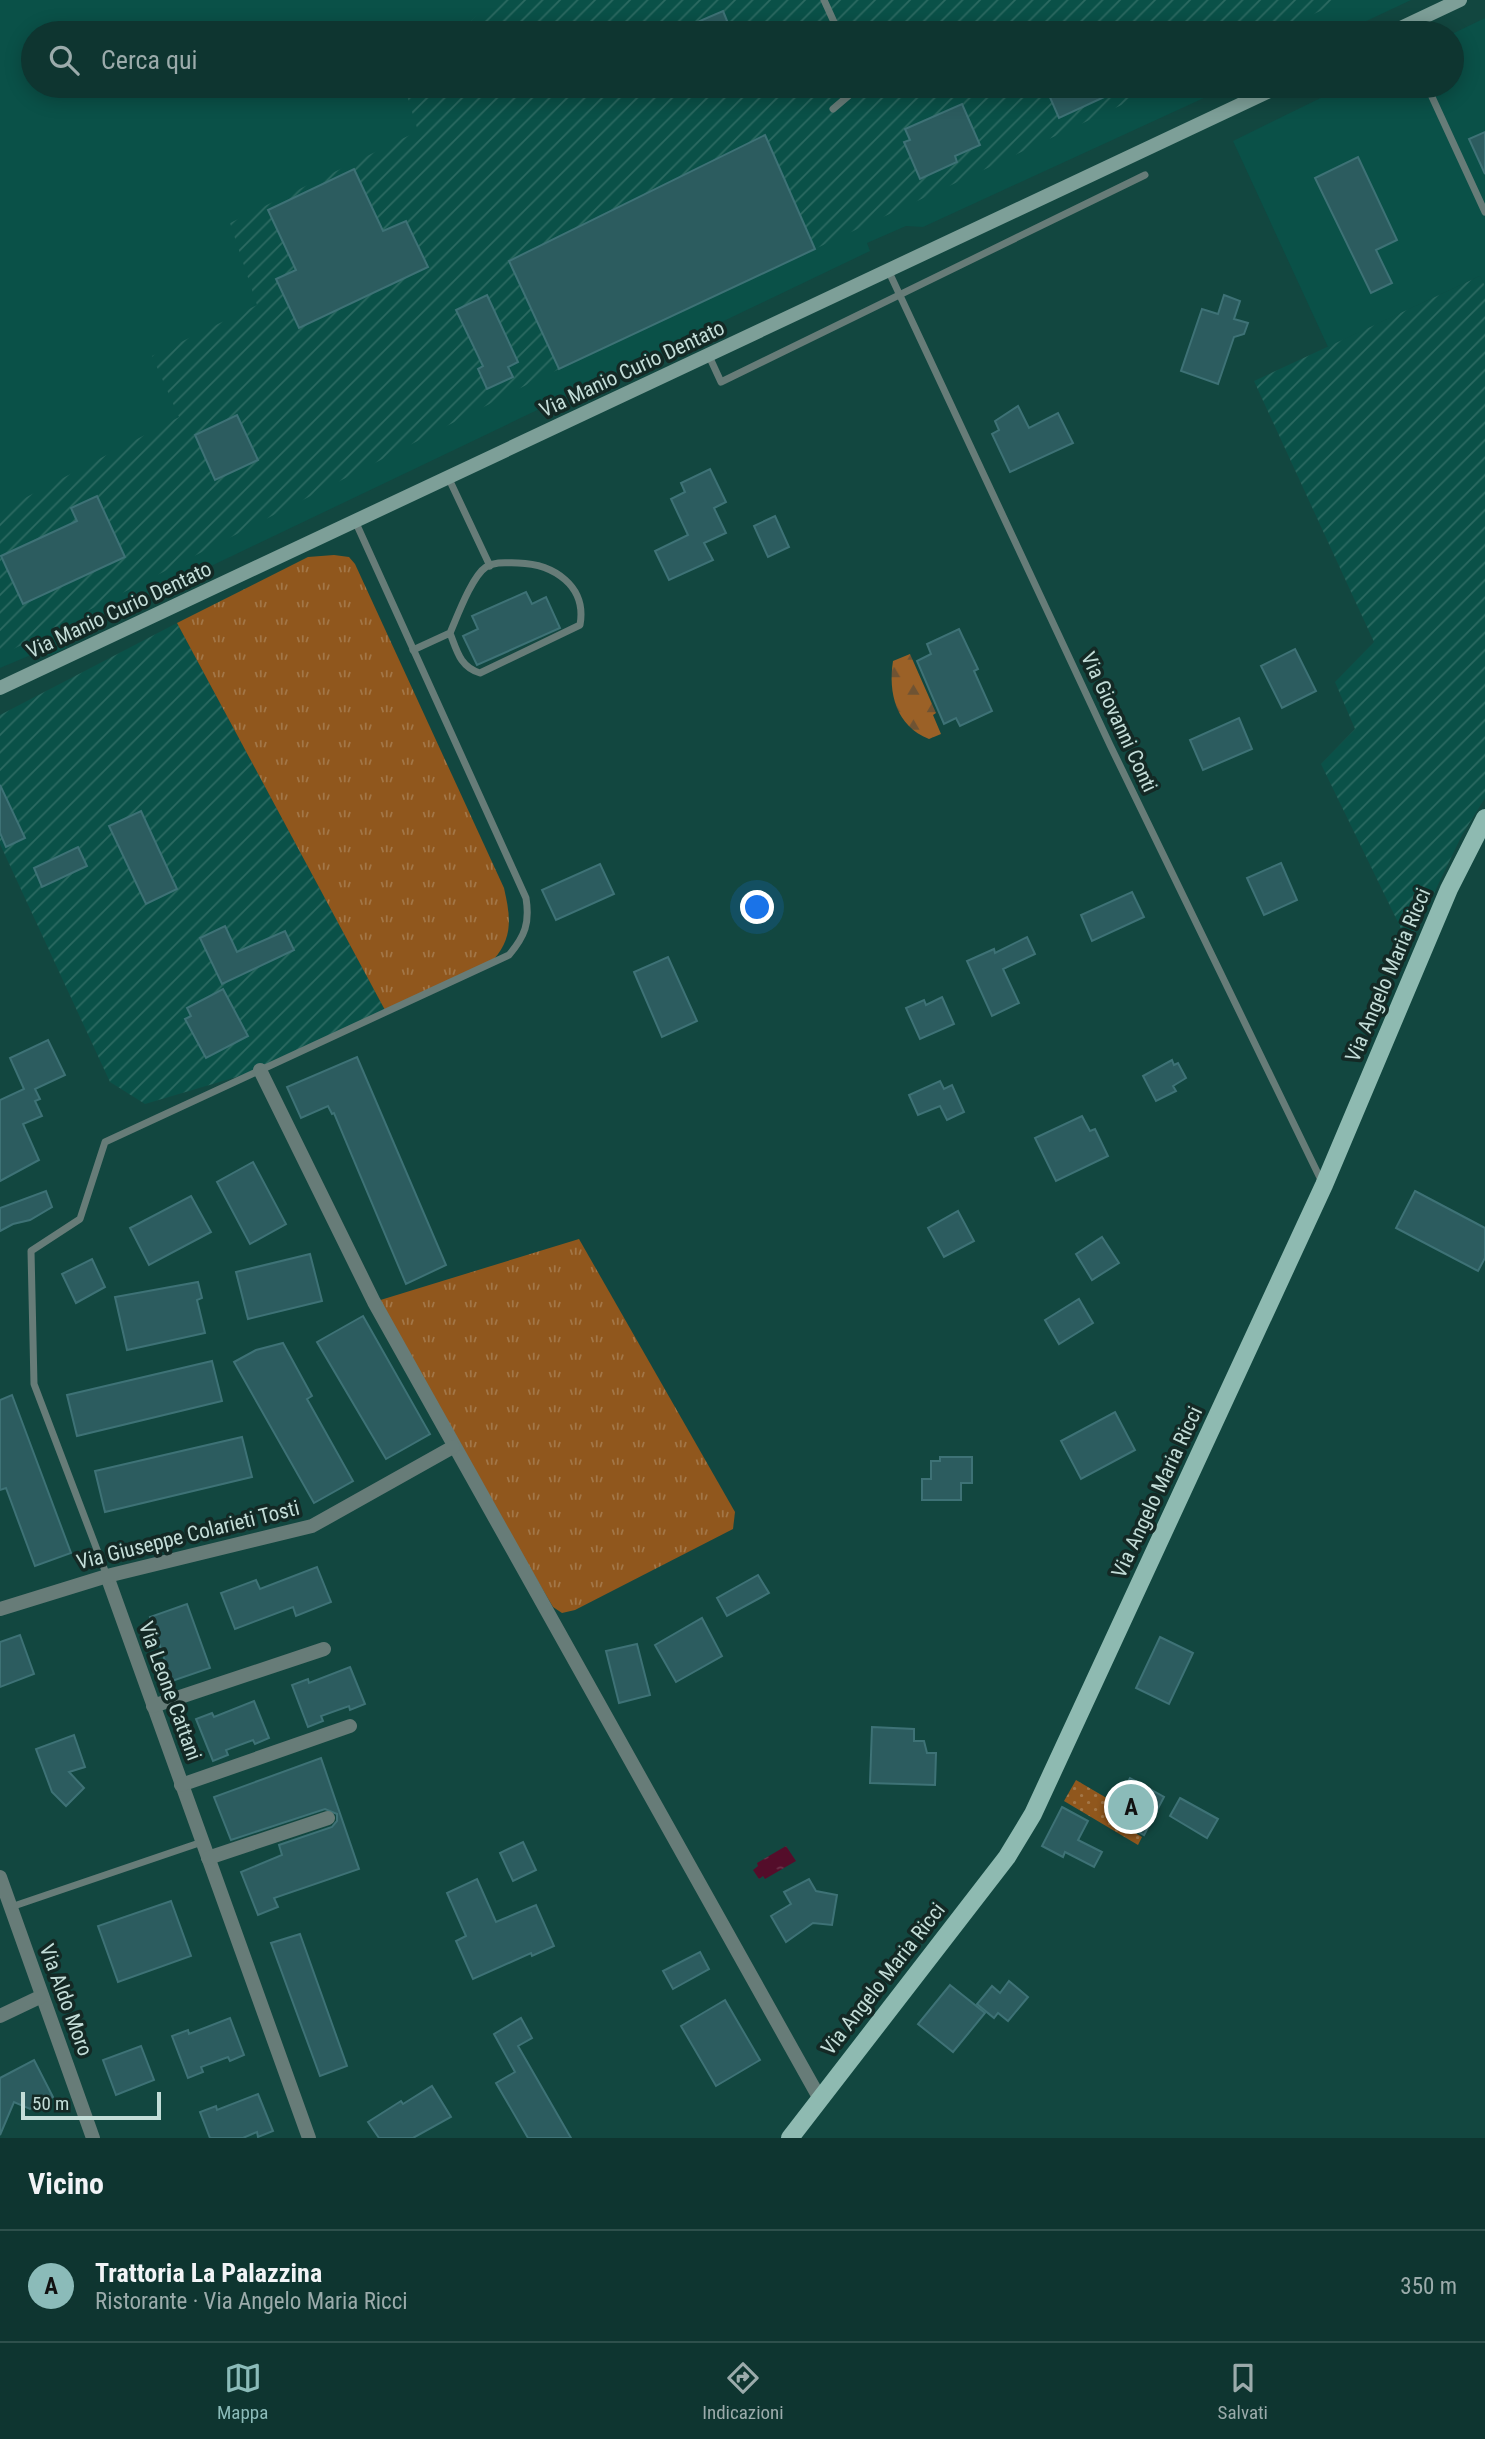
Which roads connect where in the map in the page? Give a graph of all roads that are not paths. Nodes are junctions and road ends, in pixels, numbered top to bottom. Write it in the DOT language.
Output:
graph roads {
  1 [pos="824,0"];
  2 [pos="1460,0"];
  3 [pos="834,21"];
  4 [pos="1419,21"];
  5 [pos="845,98"];
  6 [pos="1255,98"];
  7 [pos="1433,98"];
  8 [pos="833,108"];
  9 [pos="1145,176"];
  10 [pos="1485,212"];
  11 [pos="889,272"];
  12 [pos="900,295"];
  13 [pos="709,356"];
  14 [pos="449,479"];
  15 [pos="356,523"];
  16 [pos="490,566"];
  17 [pos="450,633"];
  18 [pos="413,650"];
  19 [pos="0,688"];
  20 [pos="1485,818"];
  21 [pos="260,1070"];
  22 [pos="1324,1185"];
  23 [pos="453,1447"];
  24 [pos="107,1576"];
  25 [pos="0,1609"];
  26 [pos="324,1649"];
  27 [pos="153,1706"];
  28 [pos="350,1726"];
  29 [pos="181,1785"];
  30 [pos="328,1818"];
  31 [pos="202,1842"];
  32 [pos="208,1858"];
  33 [pos="0,1877"];
  34 [pos="11,1908"];
  35 [pos="43,1996"];
  36 [pos="0,2017"];
  37 [pos="820,2099"];
  38 [pos="93,2138"];
  39 [pos="309,2138"];
  40 [pos="790,2138"];
  1 -- 3 [label="lane"];
  2 -- 4 [label="main road"];
  5 -- 8 [label="lane"];
  6 -- 11 [label="main road, Via Manio Curio Dentato"];
  7 -- 10 [label="lane"];
  9 -- 12 [label="lane"];
  11 -- 12 [label="lane, Via Giovanni Conti"];
  11 -- 13 [label="main road, Via Manio Curio Dentato"];
  12 -- 13 [label="lane"];
  12 -- 22 [label="lane, Via Giovanni Conti"];
  13 -- 14 [label="main road, Via Manio Curio Dentato"];
  14 -- 15 [label="main road, Via Manio Curio Dentato"];
  14 -- 16 [label="lane"];
  15 -- 18 [label="lane"];
  15 -- 19 [label="main road, Via Manio Curio Dentato"];
  16 -- 17 [label="lane"];
  16 -- 17 [label="lane"];
  17 -- 18 [label="lane"];
  18 -- 21 [label="lane"];
  20 -- 22 [label="main road, Via Angelo Maria Ricci"];
  21 -- 23 [label="street"];
  21 -- 24 [label="lane, Via Leone Cattani"];
  22 -- 37 [label="main road, Via Angelo Maria Ricci"];
  23 -- 24 [label="street, Via Giuseppe Colarieti Tosti"];
  23 -- 37 [label="street"];
  24 -- 25 [label="street, Via Giuseppe Colarieti Tosti"];
  24 -- 27 [label="street, Via Leone Cattani"];
  26 -- 27 [label="street"];
  27 -- 29 [label="street, Via Leone Cattani"];
  28 -- 29 [label="street"];
  29 -- 31 [label="street, Via Leone Cattani"];
  30 -- 32 [label="street"];
  31 -- 32 [label="street, Via Leone Cattani"];
  31 -- 34 [label="lane"];
  32 -- 39 [label="street, Via Leone Cattani"];
  33 -- 34 [label="street, Via Aldo Moro"];
  34 -- 35 [label="street, Via Aldo Moro"];
  35 -- 36 [label="street"];
  35 -- 38 [label="street, Via Aldo Moro"];
  37 -- 40 [label="main road, Via Angelo Maria Ricci"];
}
